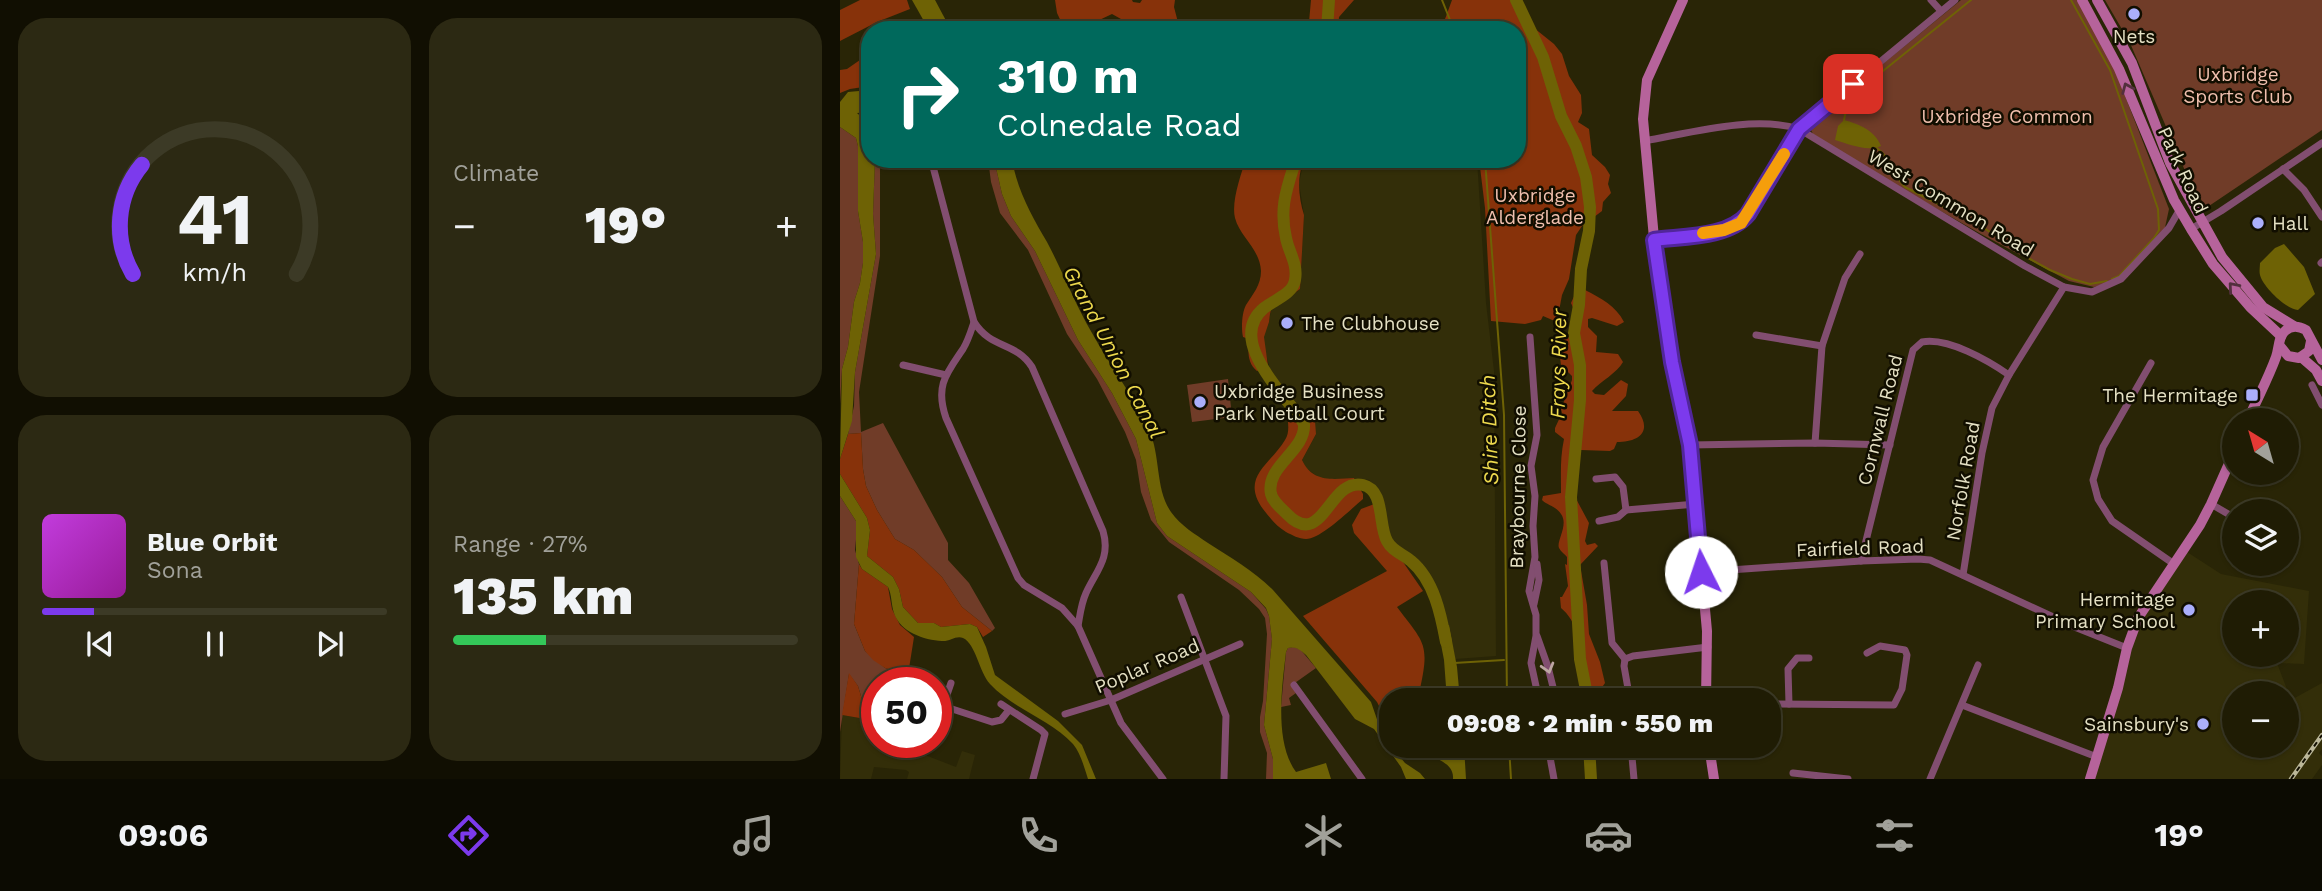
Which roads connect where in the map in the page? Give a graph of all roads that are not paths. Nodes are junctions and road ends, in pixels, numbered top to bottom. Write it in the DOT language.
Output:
graph roads {
  1 [pos="1683,0"];
  2 [pos="1931,0"];
  3 [pos="1955,0"];
  4 [pos="2082,0"];
  5 [pos="2096,0"];
  6 [pos="1941,11"];
  7 [pos="1799,129"];
  8 [pos="1644,141"];
  9 [pos="2322,143"];
  10 [pos="933,168"];
  11 [pos="2283,169"];
  12 [pos="2179,209"];
  13 [pos="2322,216"];
  14 [pos="2202,223"];
  15 [pos="2170,225"];
  16 [pos="2190,227"];
  17 [pos="1654,240"];
  18 [pos="1860,254"];
  19 [pos="2064,287"];
  20 [pos="974,322"];
  21 [pos="2294,327"];
  22 [pos="1756,335"];
  23 [pos="1530,337"];
  24 [pos="2280,341"];
  25 [pos="2311,341"];
  26 [pos="1822,346"];
  27 [pos="2290,357"];
  28 [pos="2301,357"];
  29 [pos="2322,360"];
  30 [pos="2151,363"];
  31 [pos="902,365"];
  32 [pos="2269,374"];
  33 [pos="946,375"];
  34 [pos="2009,375"];
  35 [pos="2317,383"];
  36 [pos="2322,405"];
  37 [pos="2253,408"];
  38 [pos="1815,443"];
  39 [pos="1690,445"];
  40 [pos="1890,445"];
  41 [pos="1596,479"];
  42 [pos="2222,479"];
  43 [pos="1696,504"];
  44 [pos="2211,504"];
  45 [pos="1626,510"];
  46 [pos="2222,510"];
  47 [pos="1599,520"];
  48 [pos="1861,561"];
  49 [pos="1604,563"];
  50 [pos="2174,564"];
  51 [pos="1701,572"];
  52 [pos="1963,575"];
  53 [pos="1181,597"];
  54 [pos="1078,626"];
  55 [pos="1536,636"];
  56 [pos="1240,644"];
  57 [pos="1708,647"];
  58 [pos="2127,648"];
  59 [pos="1867,653"];
  60 [pos="1809,658"];
  61 [pos="1205,659"];
  62 [pos="1625,659"];
  63 [pos="1978,665"];
  64 [pos="1294,685"];
  65 [pos="1536,688"];
  66 [pos="1553,688"];
  67 [pos="1628,688"];
  68 [pos="1706,688"];
  69 [pos="1111,700"];
  70 [pos="1001,704"];
  71 [pos="1781,704"];
  72 [pos="1789,704"];
  73 [pos="1962,705"];
  74 [pos="952,709"];
  75 [pos="1009,710"];
  76 [pos="1065,715"];
  77 [pos="2097,757"];
  78 [pos="1550,758"];
  79 [pos="1632,758"];
  80 [pos="1711,758"];
  81 [pos="1793,773"];
  82 [pos="1033,779"];
  83 [pos="1163,779"];
  84 [pos="1224,779"];
  85 [pos="1362,779"];
  86 [pos="1553,779"];
  87 [pos="1634,779"];
  88 [pos="1714,779"];
  89 [pos="1848,779"];
  90 [pos="1930,779"];
  91 [pos="2090,779"];
  1 -- 8 [label="main road"];
  2 -- 6 [label="street"];
  3 -- 6 [label="street"];
  12 -- 4 [label="main road, Park Road, one-way"];
  5 -- 14 [label="main road, Park Road"];
  6 -- 7 [label="street"];
  7 -- 8 [label="street"];
  7 -- 17 [label="street"];
  7 -- 19 [label="street, West Common Road"];
  8 -- 17 [label="main road"];
  9 -- 11 [label="street"];
  10 -- 20 [label="street"];
  11 -- 13 [label="street"];
  11 -- 14 [label="street"];
  12 -- 15 [label="street"];
  12 -- 16 [label="main road, Park Road"];
  14 -- 16 [label="street"];
  14 -- 21 [label="main road, Park Road"];
  15 -- 16 [label="street"];
  15 -- 19 [label="street, West Common Road"];
  24 -- 16 [label="main road, Park Road, one-way"];
  17 -- 39 [label="main road"];
  18 -- 26 [label="street"];
  19 -- 34 [label="street, Norfolk Road"];
  20 -- 33 [label="street"];
  20 -- 54 [label="street"];
  21 -- 24 [label="main road"];
  21 -- 25 [label="main road"];
  22 -- 26 [label="street"];
  23 -- 55 [label="street, Braybourne Close"];
  24 -- 27 [label="main road"];
  24 -- 32 [label="main road"];
  25 -- 28 [label="main road"];
  25 -- 29 [label="main road"];
  26 -- 38 [label="street"];
  27 -- 28 [label="main road"];
  27 -- 32 [label="main road"];
  28 -- 35 [label="main road"];
  30 -- 50 [label="street"];
  31 -- 33 [label="street"];
  32 -- 37 [label="main road"];
  33 -- 54 [label="street"];
  34 -- 40 [label="street, Cornwall Road"];
  34 -- 52 [label="street, Norfolk Road"];
  35 -- 36 [label="street"];
  38 -- 39 [label="street"];
  38 -- 40 [label="street"];
  39 -- 43 [label="main road"];
  40 -- 48 [label="street, Cornwall Road"];
  41 -- 45 [label="street"];
  42 -- 44 [label="main road"];
  43 -- 45 [label="street"];
  43 -- 51 [label="main road"];
  44 -- 46 [label="street"];
  44 -- 50 [label="main road"];
  45 -- 47 [label="street"];
  48 -- 51 [label="street, Fairfield Road"];
  48 -- 52 [label="street, Fairfield Road"];
  49 -- 62 [label="street"];
  50 -- 58 [label="main road"];
  51 -- 57 [label="main road"];
  52 -- 58 [label="street, Fairfield Road"];
  53 -- 61 [label="street"];
  54 -- 69 [label="street"];
  55 -- 65 [label="street"];
  55 -- 66 [label="street, one-way"];
  56 -- 61 [label="street, Poplar Road"];
  57 -- 62 [label="street"];
  57 -- 68 [label="main road"];
  58 -- 77 [label="main road"];
  59 -- 72 [label="street"];
  60 -- 72 [label="street"];
  61 -- 69 [label="street, Poplar Road"];
  61 -- 84 [label="street"];
  62 -- 67 [label="street"];
  63 -- 73 [label="street"];
  64 -- 85 [label="street"];
  69 -- 76 [label="street, Poplar Road"];
  69 -- 83 [label="street"];
  70 -- 75 [label="street"];
  71 -- 72 [label="street"];
  73 -- 77 [label="street"];
  73 -- 90 [label="street"];
  74 -- 75 [label="street"];
  75 -- 82 [label="street"];
  77 -- 91 [label="main road"];
  78 -- 86 [label="street"];
  79 -- 87 [label="street"];
  80 -- 88 [label="main road"];
  81 -- 89 [label="street"];
}
